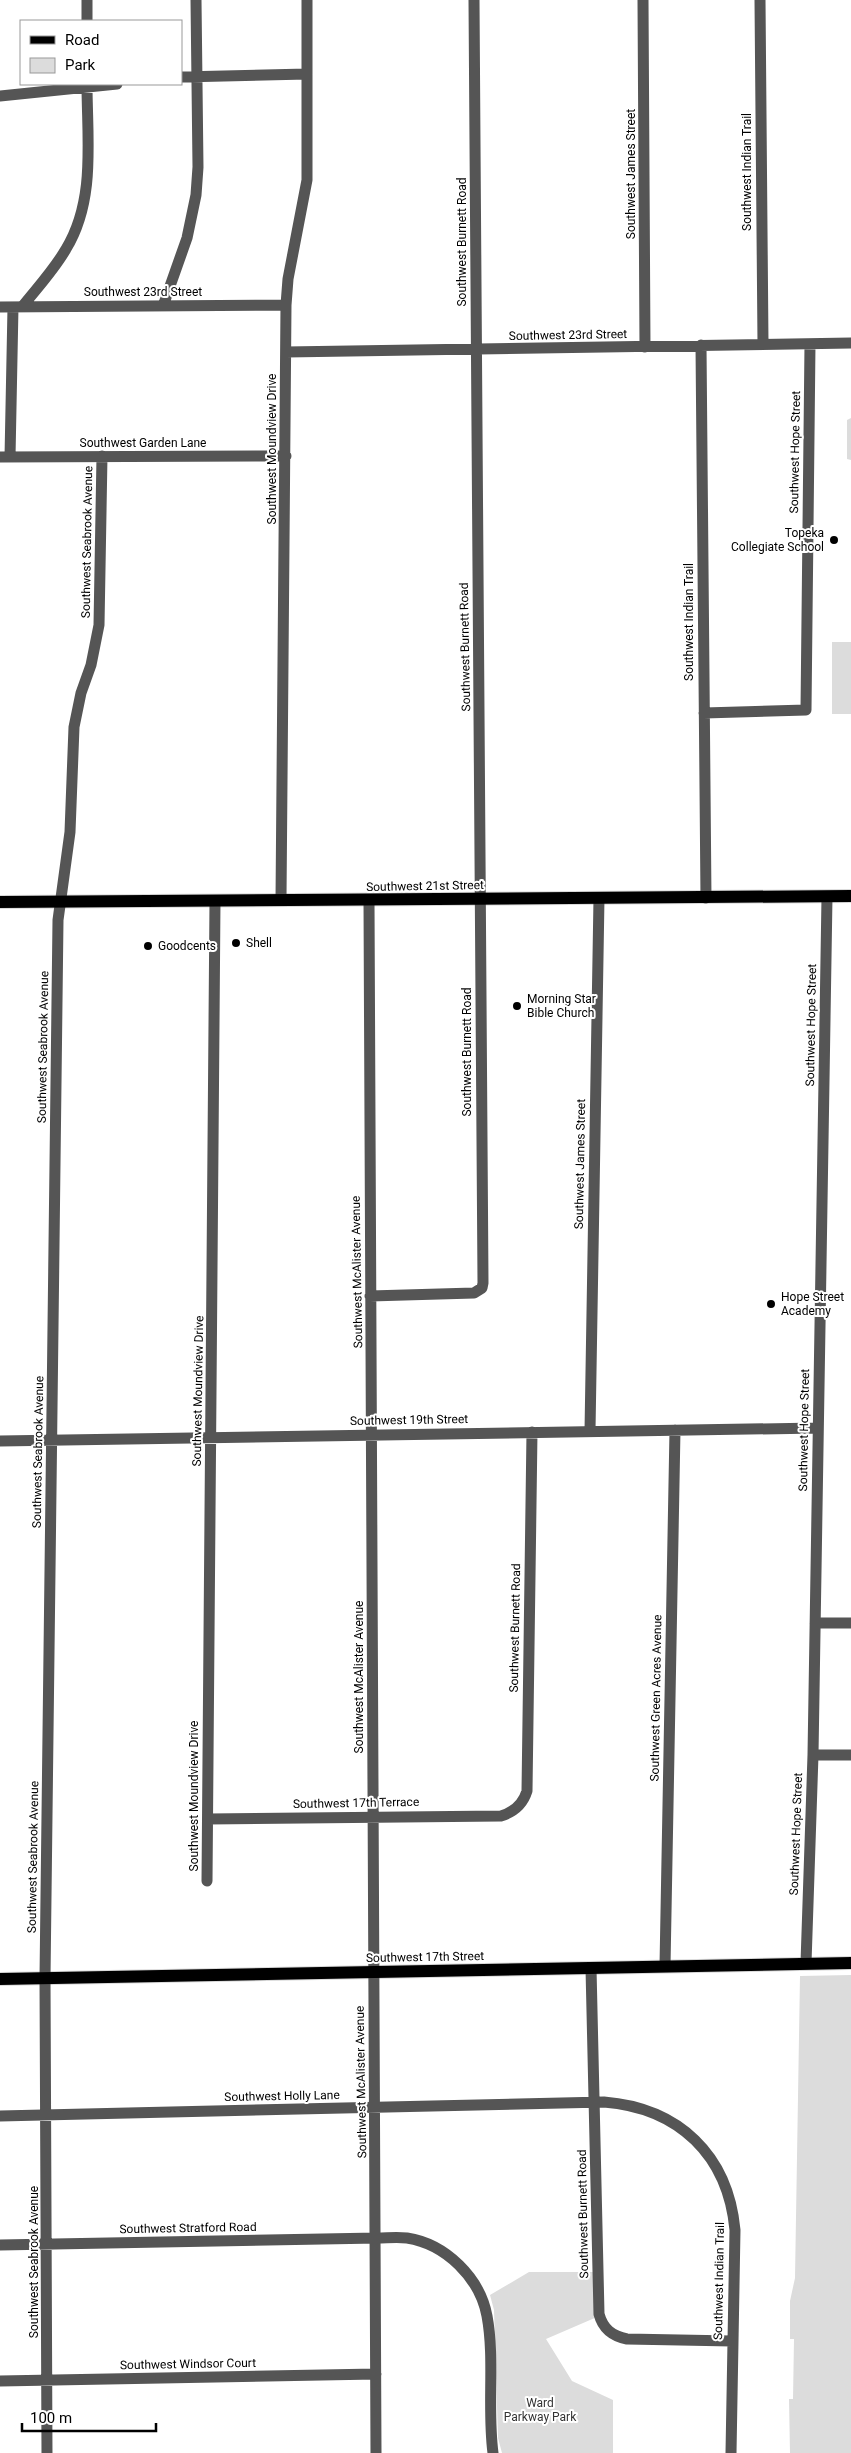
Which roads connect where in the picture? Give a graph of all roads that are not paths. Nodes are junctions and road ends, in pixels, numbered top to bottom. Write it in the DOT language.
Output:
graph roads {
  1 [pos="87,0"];
  2 [pos="196,0"];
  3 [pos="307,0"];
  4 [pos="474,0"];
  5 [pos="643,0"];
  6 [pos="760,0"];
  7 [pos="87,20"];
  8 [pos="308,74"];
  9 [pos="197,75"];
  10 [pos="182,77"];
  11 [pos="87,85"];
  12 [pos="0,96"];
  13 [pos="286,305"];
  14 [pos="163,306"];
  15 [pos="0,307"];
  16 [pos="17,307"];
  17 [pos="851,343"];
  18 [pos="762,344"];
  19 [pos="810,344"];
  20 [pos="701,346"];
  21 [pos="646,347"];
  22 [pos="476,350"];
  23 [pos="286,352"];
  24 [pos="5,456"];
  25 [pos="102,456"];
  26 [pos="286,456"];
  27 [pos="704,713"];
  28 [pos="827,896"];
  29 [pos="851,896"];
  30 [pos="481,898"];
  31 [pos="599,898"];
  32 [pos="706,898"];
  33 [pos="215,900"];
  34 [pos="281,900"];
  35 [pos="60,901"];
  36 [pos="369,901"];
  37 [pos="0,902"];
  38 [pos="370,1296"];
  39 [pos="818,1428"];
  40 [pos="674,1430"];
  41 [pos="590,1431"];
  42 [pos="532,1432"];
  43 [pos="372,1435"];
  44 [pos="211,1438"];
  45 [pos="52,1440"];
  46 [pos="0,1441"];
  47 [pos="815,1623"];
  48 [pos="851,1623"];
  49 [pos="813,1755"];
  50 [pos="851,1755"];
  51 [pos="504,1815"];
  52 [pos="373,1817"];
  53 [pos="208,1819"];
  54 [pos="207,1881"];
  55 [pos="806,1963"];
  56 [pos="851,1963"];
  57 [pos="665,1966"];
  58 [pos="591,1968"];
  59 [pos="373,1972"];
  60 [pos="45,1978"];
  61 [pos="0,1979"];
  62 [pos="595,2103"];
  63 [pos="375,2108"];
  64 [pos="47,2115"];
  65 [pos="0,2116"];
  66 [pos="376,2238"];
  67 [pos="47,2244"];
  68 [pos="0,2245"];
  69 [pos="732,2342"];
  70 [pos="376,2374"];
  71 [pos="48,2380"];
  72 [pos="0,2381"];
  73 [pos="46,2453"];
  74 [pos="376,2453"];
  75 [pos="493,2453"];
  76 [pos="731,2453"];
  1 -- 7 [label="street"];
  2 -- 9 [label="street"];
  3 -- 8 [label="street, Southwest Moundview Drive"];
  4 -- 22 [label="street, Southwest Burnett Road"];
  5 -- 21 [label="street, Southwest James Street"];
  6 -- 18 [label="street, Southwest Indian Trail"];
  8 -- 9 [label="street"];
  8 -- 13 [label="street, Southwest Moundview Drive"];
  9 -- 10 [label="street"];
  9 -- 14 [label="street"];
  11 -- 12 [label="street"];
  11 -- 16 [label="street"];
  13 -- 14 [label="street, Southwest 23rd Street"];
  13 -- 23 [label="street, Southwest Moundview Drive"];
  14 -- 16 [label="street, Southwest 23rd Street"];
  15 -- 16 [label="street, Southwest 23rd Street"];
  16 -- 24 [label="street"];
  17 -- 19 [label="street, Southwest 23rd Street"];
  18 -- 19 [label="street, Southwest 23rd Street"];
  18 -- 20 [label="street, Southwest 23rd Street"];
  19 -- 27 [label="street, Southwest Hope Street"];
  20 -- 21 [label="street, Southwest 23rd Street"];
  20 -- 27 [label="street, Southwest Indian Trail"];
  21 -- 22 [label="street, Southwest 23rd Street"];
  22 -- 23 [label="street, Southwest 23rd Street"];
  22 -- 30 [label="street, Southwest Burnett Road"];
  23 -- 26 [label="street, Southwest Moundview Drive"];
  24 -- 25 [label="street, Southwest Garden Lane"];
  25 -- 26 [label="street, Southwest Garden Lane"];
  25 -- 35 [label="street, Southwest Seabrook Avenue"];
  26 -- 34 [label="street, Southwest Moundview Drive"];
  27 -- 32 [label="street, Southwest Indian Trail"];
  28 -- 29 [label="main road, Southwest 21st Street"];
  28 -- 32 [label="main road, Southwest 21st Street"];
  28 -- 39 [label="street, Southwest Hope Street"];
  30 -- 31 [label="main road, Southwest 21st Street"];
  30 -- 36 [label="main road, Southwest 21st Street"];
  30 -- 38 [label="street, Southwest Burnett Road"];
  31 -- 32 [label="main road, Southwest 21st Street"];
  31 -- 41 [label="street, Southwest James Street"];
  33 -- 34 [label="main road, Southwest 21st Street"];
  33 -- 35 [label="main road, Southwest 21st Street"];
  33 -- 44 [label="street, Southwest Moundview Drive"];
  34 -- 36 [label="main road, Southwest 21st Street"];
  35 -- 37 [label="main road, Southwest 21st Street"];
  35 -- 45 [label="street, Southwest Seabrook Avenue"];
  36 -- 38 [label="street, Southwest McAlister Avenue"];
  38 -- 43 [label="street, Southwest McAlister Avenue"];
  39 -- 40 [label="street, Southwest 19th Street"];
  39 -- 47 [label="street, Southwest Hope Street"];
  40 -- 41 [label="street, Southwest 19th Street"];
  40 -- 57 [label="street, Southwest Green Acres Avenue"];
  41 -- 42 [label="street, Southwest 19th Street"];
  42 -- 43 [label="street, Southwest 19th Street"];
  42 -- 51 [label="street, Southwest Burnett Road"];
  43 -- 44 [label="street, Southwest 19th Street"];
  43 -- 52 [label="street, Southwest McAlister Avenue"];
  44 -- 45 [label="street, Southwest 19th Street"];
  44 -- 53 [label="street, Southwest Moundview Drive"];
  45 -- 46 [label="street, Southwest 19th Street"];
  45 -- 60 [label="street, Southwest Seabrook Avenue"];
  47 -- 48 [label="street"];
  47 -- 49 [label="street, Southwest Hope Street"];
  49 -- 50 [label="street"];
  49 -- 55 [label="street, Southwest Hope Street"];
  51 -- 52 [label="street, Southwest 17th Terrace"];
  52 -- 53 [label="street, Southwest 17th Terrace"];
  52 -- 59 [label="street, Southwest McAlister Avenue"];
  53 -- 54 [label="street, Southwest Moundview Drive"];
  55 -- 56 [label="main road, Southwest 17th Street"];
  55 -- 57 [label="main road, Southwest 17th Street"];
  57 -- 58 [label="main road, Southwest 17th Street"];
  58 -- 59 [label="main road, Southwest 17th Street"];
  58 -- 62 [label="street, Southwest Burnett Road"];
  59 -- 60 [label="main road, Southwest 17th Street"];
  59 -- 63 [label="street, Southwest McAlister Avenue"];
  60 -- 61 [label="main road, Southwest 17th Street"];
  60 -- 64 [label="street, Southwest Seabrook Avenue"];
  62 -- 63 [label="street, Southwest Holly Lane"];
  62 -- 69 [label="street, Southwest Indian Trail"];
  62 -- 69 [label="street, Southwest Burnett Road"];
  63 -- 64 [label="street, Southwest Holly Lane"];
  63 -- 66 [label="street, Southwest McAlister Avenue"];
  64 -- 65 [label="street, Southwest Holly Lane"];
  64 -- 67 [label="street, Southwest Seabrook Avenue"];
  66 -- 67 [label="street, Southwest Stratford Road"];
  66 -- 70 [label="street, Southwest McAlister Avenue"];
  66 -- 75 [label="street, Southwest Stratford Road"];
  67 -- 68 [label="street, Southwest Stratford Road"];
  67 -- 71 [label="street, Southwest Seabrook Avenue"];
  69 -- 76 [label="street, Southwest Indian Trail"];
  70 -- 71 [label="street, Southwest Windsor Court"];
  70 -- 74 [label="street, Southwest McAlister Avenue"];
  71 -- 72 [label="street, Southwest Windsor Court"];
  71 -- 73 [label="street, Southwest Seabrook Avenue"];
}
